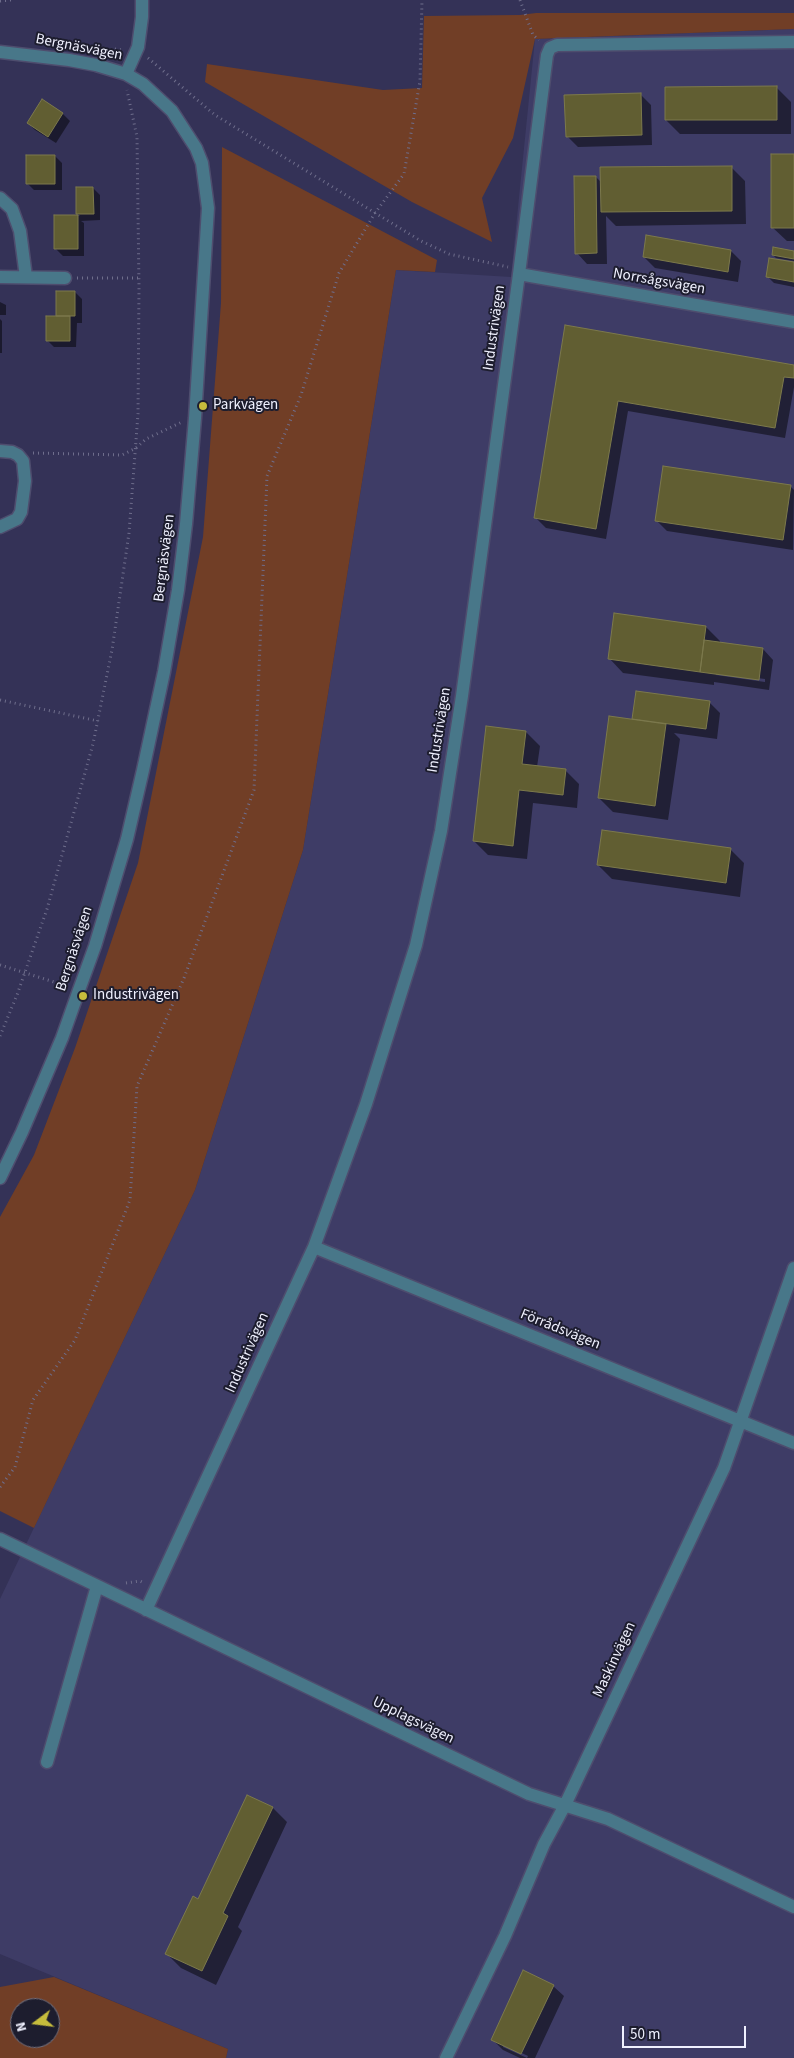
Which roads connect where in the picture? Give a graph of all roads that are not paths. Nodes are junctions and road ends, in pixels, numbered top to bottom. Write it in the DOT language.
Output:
graph roads {
  1 [pos="142,0"];
  2 [pos="794,42"];
  3 [pos="0,52"];
  4 [pos="126,74"];
  5 [pos="0,198"];
  6 [pos="519,274"];
  7 [pos="0,277"];
  8 [pos="26,277"];
  9 [pos="65,278"];
  10 [pos="794,322"];
  11 [pos="0,451"];
  12 [pos="0,527"];
  13 [pos="0,1178"];
  14 [pos="314,1247"];
  15 [pos="794,1268"];
  16 [pos="741,1421"];
  17 [pos="794,1443"];
  18 [pos="0,1540"];
  19 [pos="0,1548"];
  20 [pos="24,1551"];
  21 [pos="97,1586"];
  22 [pos="146,1610"];
  23 [pos="47,1762"];
  24 [pos="565,1806"];
  25 [pos="794,1907"];
  26 [pos="446,2058"];
  1 -- 4 [label="street"];
  2 -- 6 [label="street, Industrivägen"];
  3 -- 4 [label="street, Bergnäsvägen"];
  4 -- 13 [label="street, Bergnäsvägen"];
  5 -- 8 [label="street"];
  6 -- 10 [label="street, Norrsågsvägen"];
  6 -- 14 [label="street, Industrivägen"];
  7 -- 8 [label="street"];
  8 -- 9 [label="street"];
  11 -- 12 [label="street"];
  14 -- 16 [label="street, Förrådsvägen"];
  14 -- 22 [label="street, Industrivägen"];
  15 -- 16 [label="street, Maskinvägen"];
  16 -- 17 [label="street, Förrådsvägen"];
  16 -- 24 [label="street, Maskinvägen"];
  18 -- 20 [label="street, Upplagsvägen"];
  19 -- 20 [label="street, Upplagsvägen"];
  20 -- 21 [label="street, Upplagsvägen"];
  21 -- 22 [label="street, Upplagsvägen"];
  21 -- 23 [label="street"];
  22 -- 24 [label="street, Upplagsvägen"];
  24 -- 25 [label="street, Upplagsvägen"];
  24 -- 26 [label="street, Maskinvägen"];
}
